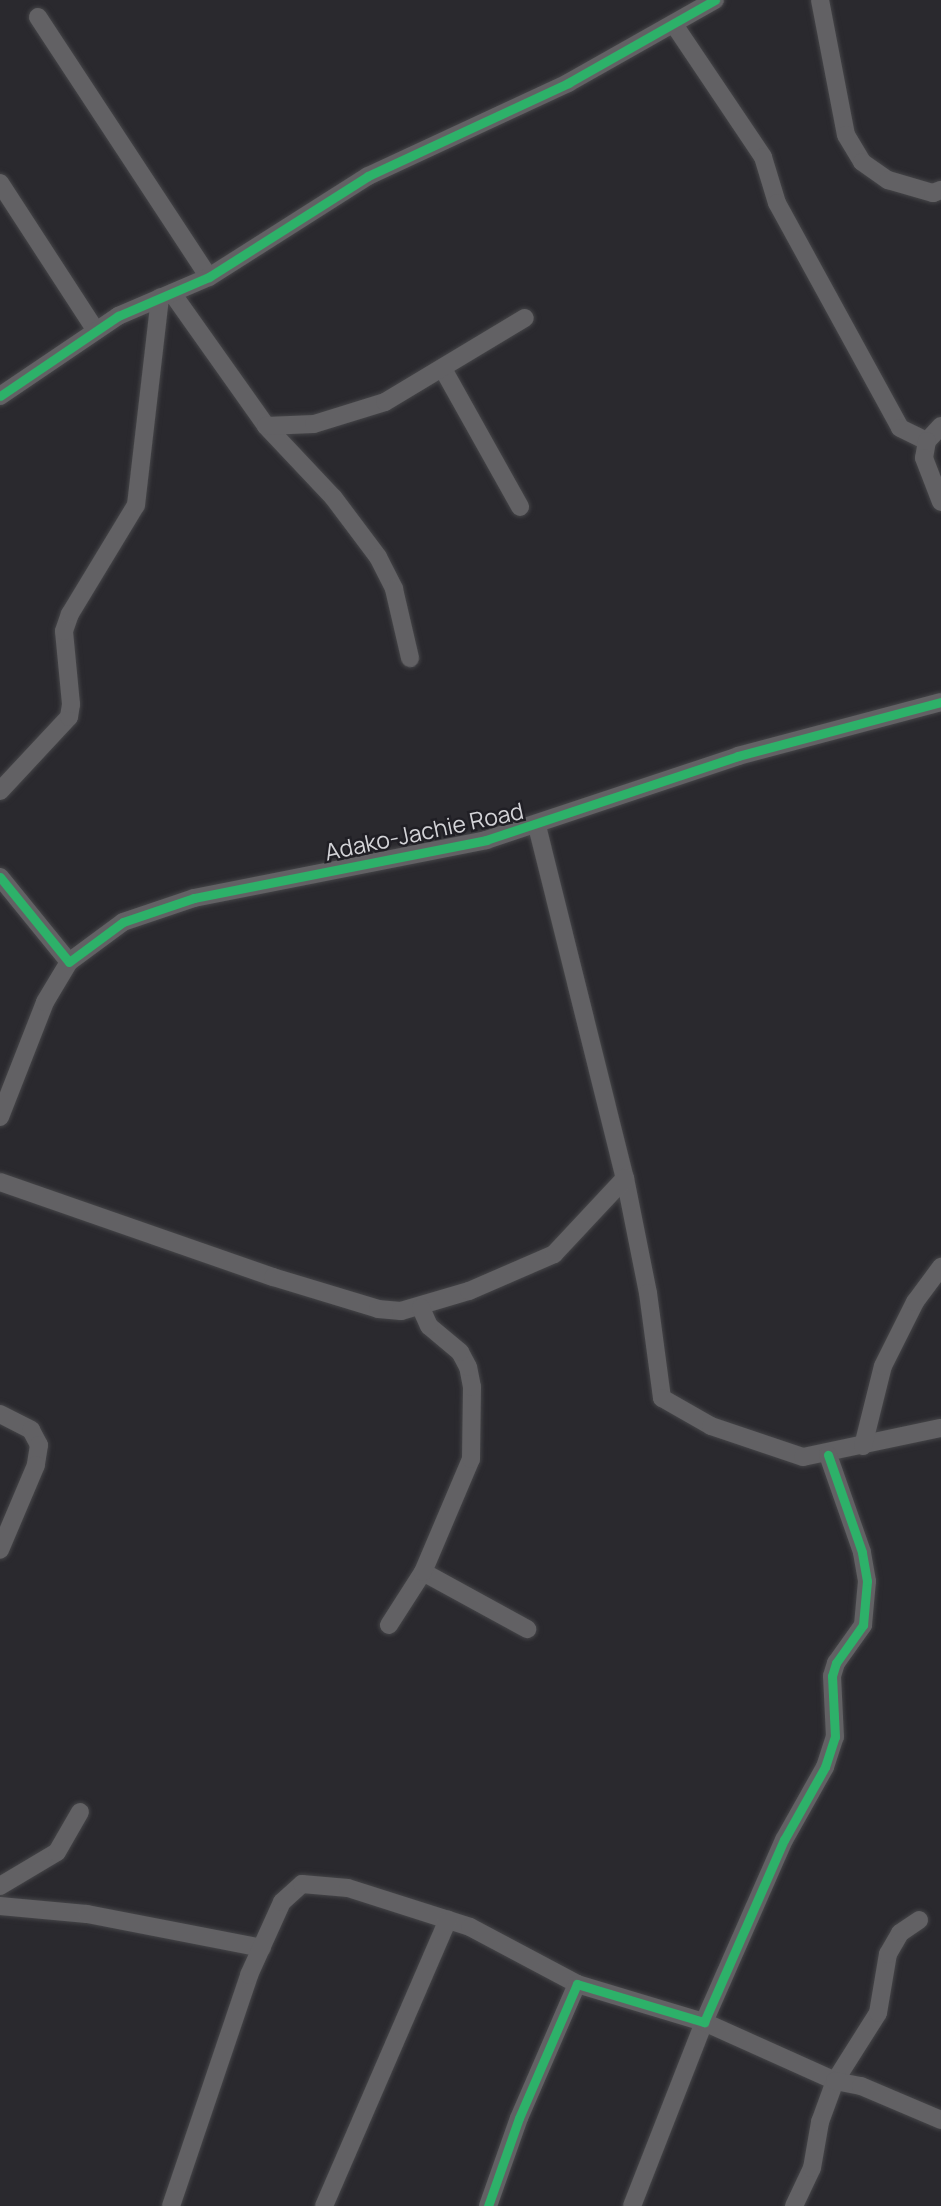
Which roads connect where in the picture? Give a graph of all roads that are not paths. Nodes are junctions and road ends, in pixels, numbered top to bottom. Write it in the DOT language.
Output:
graph roads {
  1 [pos="715,0"];
  2 [pos="820,0"];
  3 [pos="38,17"];
  4 [pos="675,26"];
  5 [pos="0,183"];
  6 [pos="938,196"];
  7 [pos="209,277"];
  8 [pos="166,295"];
  9 [pos="525,318"];
  10 [pos="96,331"];
  11 [pos="443,369"];
  12 [pos="0,396"];
  13 [pos="267,426"];
  14 [pos="941,426"];
  15 [pos="927,441"];
  16 [pos="941,502"];
  17 [pos="520,507"];
  18 [pos="410,658"];
  19 [pos="941,702"];
  20 [pos="0,791"];
  21 [pos="537,826"];
  22 [pos="0,877"];
  23 [pos="69,962"];
  24 [pos="0,1117"];
  25 [pos="625,1178"];
  26 [pos="0,1182"];
  27 [pos="941,1267"];
  28 [pos="421,1308"];
  29 [pos="0,1414"];
  30 [pos="941,1428"];
  31 [pos="863,1446"];
  32 [pos="828,1455"];
  33 [pos="0,1549"];
  34 [pos="423,1572"];
  35 [pos="389,1625"];
  36 [pos="527,1629"];
  37 [pos="80,1812"];
  38 [pos="0,1886"];
  39 [pos="0,1906"];
  40 [pos="447,1920"];
  41 [pos="919,1920"];
  42 [pos="261,1948"];
  43 [pos="577,1984"];
  44 [pos="704,2022"];
  45 [pos="835,2081"];
  46 [pos="941,2120"];
  47 [pos="170,2206"];
  48 [pos="324,2206"];
  49 [pos="488,2206"];
  50 [pos="632,2206"];
  51 [pos="794,2206"];
  1 -- 4 [label="street"];
  2 -- 6 [label="street"];
  3 -- 7 [label="street"];
  4 -- 7 [label="street"];
  4 -- 15 [label="street"];
  5 -- 10 [label="street"];
  7 -- 8 [label="street"];
  8 -- 10 [label="street"];
  8 -- 13 [label="street"];
  8 -- 20 [label="street"];
  9 -- 11 [label="street"];
  10 -- 12 [label="street"];
  11 -- 13 [label="street"];
  11 -- 17 [label="street"];
  13 -- 18 [label="street"];
  14 -- 15 [label="street"];
  15 -- 16 [label="street"];
  19 -- 21 [label="street, Adako-Jachie Road"];
  21 -- 23 [label="street, Adako-Jachie Road"];
  21 -- 25 [label="street"];
  22 -- 23 [label="street"];
  23 -- 24 [label="street"];
  25 -- 28 [label="street"];
  25 -- 32 [label="street"];
  26 -- 28 [label="street"];
  27 -- 31 [label="street"];
  28 -- 34 [label="street"];
  29 -- 33 [label="street"];
  30 -- 31 [label="street"];
  31 -- 32 [label="street"];
  32 -- 44 [label="street"];
  34 -- 35 [label="street"];
  34 -- 36 [label="street"];
  37 -- 38 [label="street"];
  39 -- 42 [label="street"];
  40 -- 42 [label="street"];
  40 -- 43 [label="street"];
  40 -- 48 [label="street"];
  41 -- 45 [label="street"];
  42 -- 47 [label="street"];
  43 -- 44 [label="street"];
  43 -- 49 [label="street"];
  44 -- 45 [label="street"];
  44 -- 50 [label="street"];
  45 -- 46 [label="street"];
  45 -- 51 [label="street"];
}
